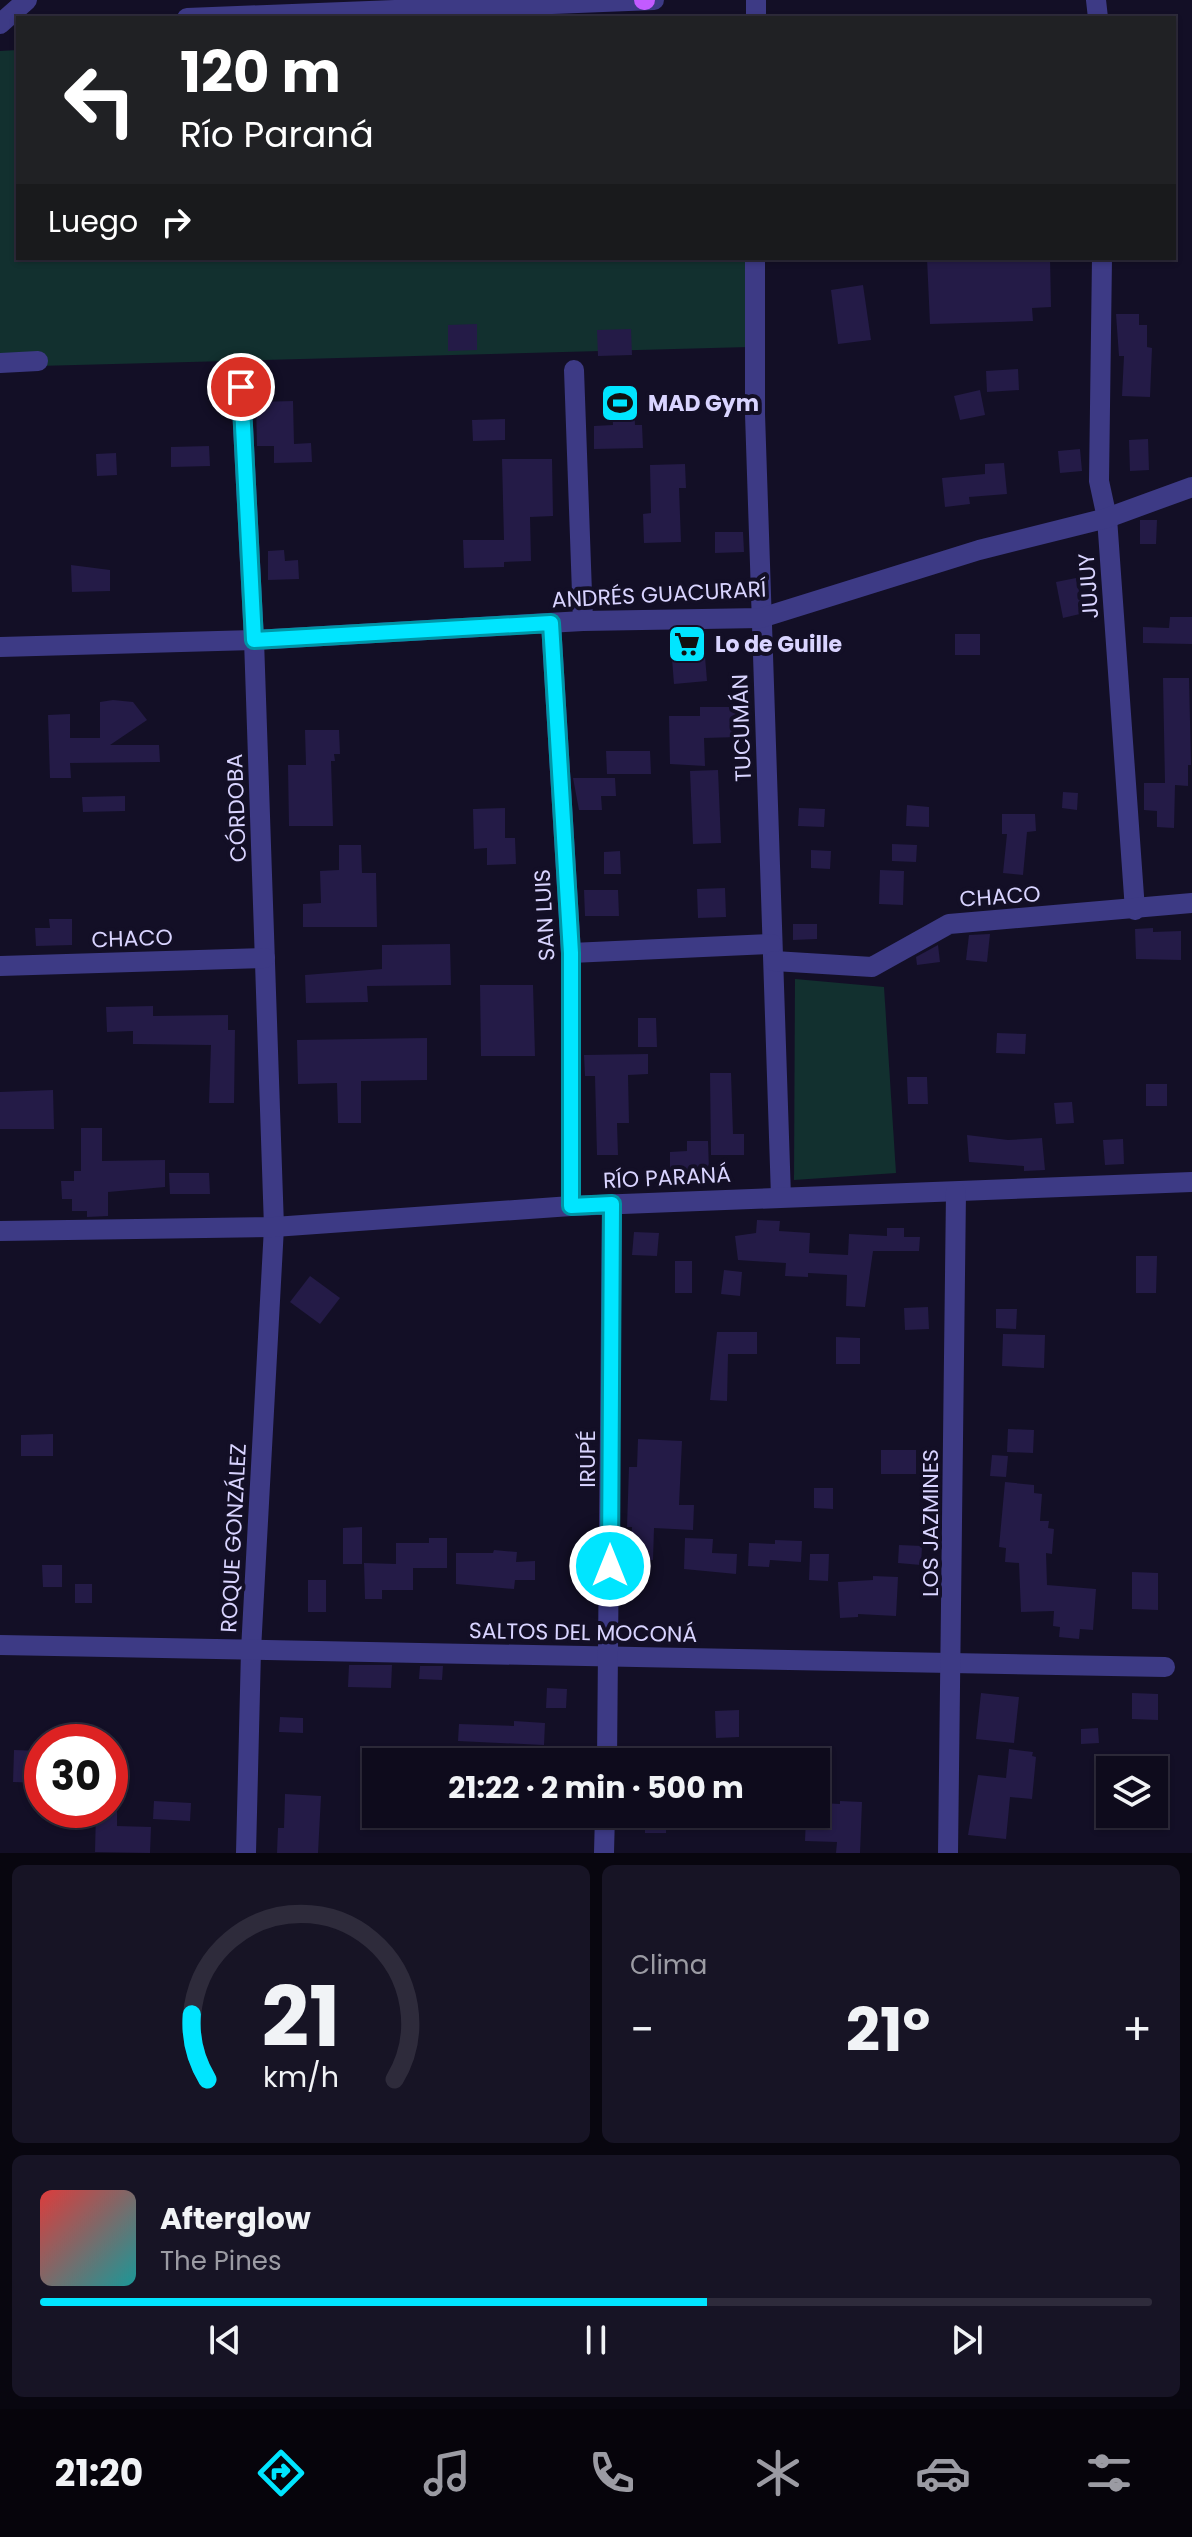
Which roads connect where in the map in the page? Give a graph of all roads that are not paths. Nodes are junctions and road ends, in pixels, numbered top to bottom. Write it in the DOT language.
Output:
graph roads {
  1 [pos="27,0"];
  2 [pos="645,0"];
  3 [pos="654,0"];
  4 [pos="238,16"];
  5 [pos="0,24"];
  6 [pos="755,260"];
  7 [pos="1102,260"];
  8 [pos="38,361"];
  9 [pos="0,363"];
  10 [pos="574,370"];
  11 [pos="241,387"];
  12 [pos="1192,487"];
  13 [pos="1107,518"];
  14 [pos="761,618"];
  15 [pos="583,621"];
  16 [pos="551,623"];
  17 [pos="254,640"];
  18 [pos="0,647"];
  19 [pos="1192,903"];
  20 [pos="1135,910"];
  21 [pos="773,952"];
  22 [pos="571,953"];
  23 [pos="265,958"];
  24 [pos="0,966"];
  25 [pos="1192,1182"];
  26 [pos="956,1192"];
  27 [pos="781,1197"];
  28 [pos="612,1204"];
  29 [pos="571,1206"];
  30 [pos="274,1227"];
  31 [pos="0,1231"];
  32 [pos="0,1645"];
  33 [pos="251,1650"];
  34 [pos="609,1657"];
  35 [pos="953,1663"];
  36 [pos="1165,1667"];
  37 [pos="607,1748"];
  38 [pos="605,1828"];
  39 [pos="246,1853"];
  40 [pos="604,1853"];
  41 [pos="948,1853"];
  1 -- 5 [label="street"];
  2 -- 3 [label="street"];
  2 -- 4 [label="street"];
  6 -- 14 [label="street, TUCUMÁN"];
  7 -- 13 [label="street, JUJUY"];
  8 -- 9 [label="street"];
  10 -- 15 [label="street"];
  11 -- 17 [label="street, CÓRDOBA"];
  12 -- 13 [label="street, ANDRÉS GUACURARÍ"];
  13 -- 14 [label="street, ANDRÉS GUACURARÍ"];
  13 -- 20 [label="street, JUJUY"];
  14 -- 15 [label="street, ANDRÉS GUACURARÍ"];
  14 -- 21 [label="street, TUCUMÁN"];
  15 -- 16 [label="street, ANDRÉS GUACURARÍ"];
  16 -- 17 [label="street, ANDRÉS GUACURARÍ"];
  16 -- 22 [label="street, SAN LUIS"];
  17 -- 18 [label="street, ANDRÉS GUACURARÍ"];
  17 -- 23 [label="street, CÓRDOBA"];
  19 -- 20 [label="street, CHACO"];
  20 -- 21 [label="street, CHACO"];
  21 -- 22 [label="street, CHACO"];
  21 -- 27 [label="street, TUCUMÁN"];
  22 -- 29 [label="street, SAN LUIS"];
  23 -- 24 [label="street, CHACO"];
  23 -- 30 [label="street, CÓRDOBA"];
  25 -- 26 [label="street, RÍO PARANÁ"];
  26 -- 27 [label="street, RÍO PARANÁ"];
  26 -- 35 [label="street, LOS JAZMINES"];
  27 -- 28 [label="street, RÍO PARANÁ"];
  28 -- 29 [label="street, RÍO PARANÁ"];
  28 -- 34 [label="street, IRUPÉ"];
  29 -- 30 [label="street, RÍO PARANÁ"];
  30 -- 31 [label="street, RÍO PARANÁ"];
  30 -- 33 [label="street, ROQUE GONZÁLEZ"];
  32 -- 33 [label="street, SALTOS DEL MOCONÁ"];
  33 -- 34 [label="street, SALTOS DEL MOCONÁ"];
  33 -- 39 [label="street, ROQUE GONZÁLEZ"];
  34 -- 35 [label="street, SALTOS DEL MOCONÁ"];
  34 -- 37 [label="street, IRUPÉ"];
  35 -- 36 [label="street, SALTOS DEL MOCONÁ"];
  35 -- 41 [label="street, LOS JAZMINES"];
  38 -- 40 [label="street"];
}
